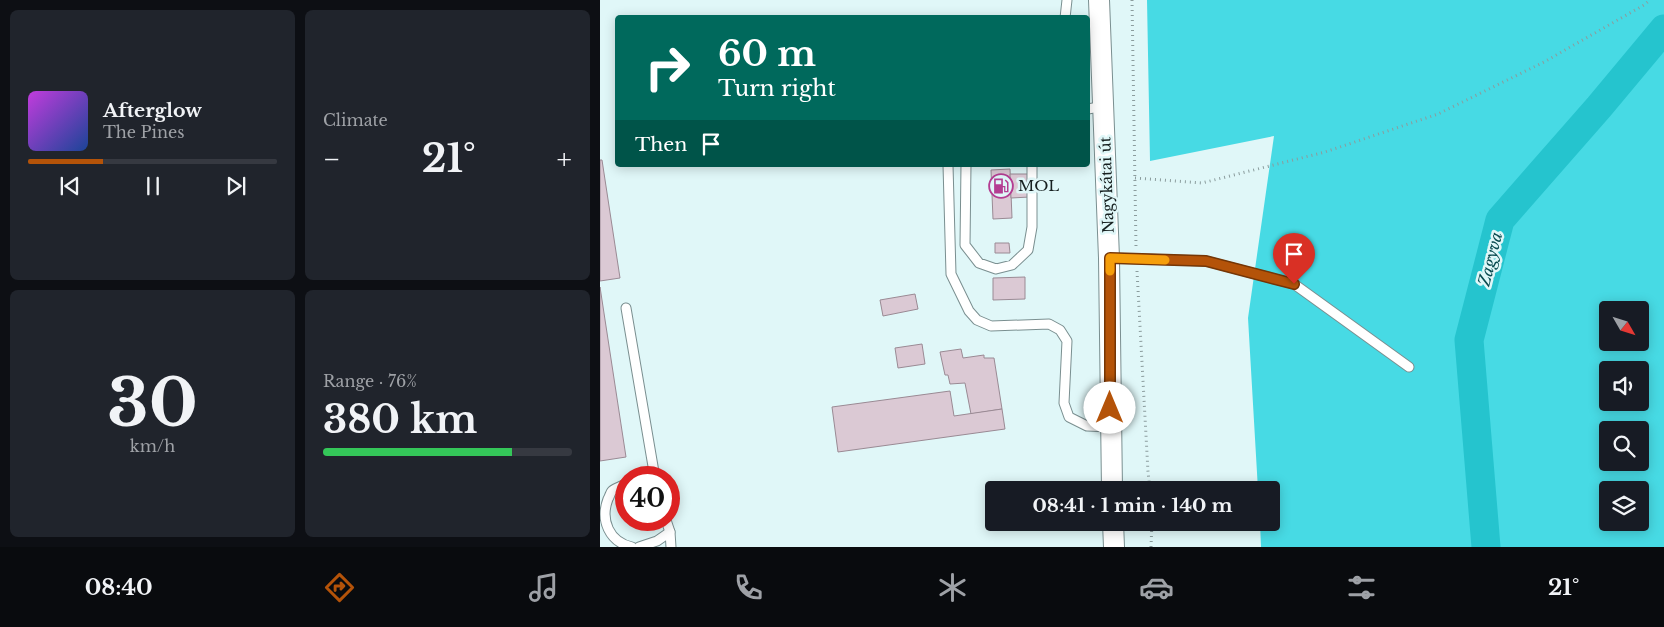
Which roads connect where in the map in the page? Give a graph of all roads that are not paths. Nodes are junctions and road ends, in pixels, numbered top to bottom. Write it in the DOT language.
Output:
graph roads {
  1 [pos="1067,0"];
  2 [pos="1099,0"];
  3 [pos="1065,15"];
  4 [pos="1096,107"];
  5 [pos="948,167"];
  6 [pos="966,167"];
  7 [pos="1032,167"];
  8 [pos="1110,258"];
  9 [pos="626,308"];
  10 [pos="1409,367"];
  11 [pos="1110,427"];
  12 [pos="653,466"];
  13 [pos="1112,481"];
  14 [pos="615,490"];
  15 [pos="1113,531"];
  16 [pos="670,532"];
  17 [pos="632,547"];
  18 [pos="639,547"];
  19 [pos="671,547"];
  20 [pos="1114,547"];
  1 -- 3 [label="lane"];
  2 -- 4 [label="street, Nagykátai út"];
  4 -- 8 [label="street, Nagykátai út"];
  5 -- 11 [label="lane"];
  6 -- 7 [label="lane"];
  8 -- 10 [label="lane"];
  8 -- 11 [label="street, Nagykátai út"];
  9 -- 12 [label="lane"];
  11 -- 13 [label="street, Nagykátai út"];
  14 -- 17 [label="lane"];
  15 -- 20 [label="street"];
  16 -- 18 [label="lane"];
  16 -- 19 [label="lane"];
}
